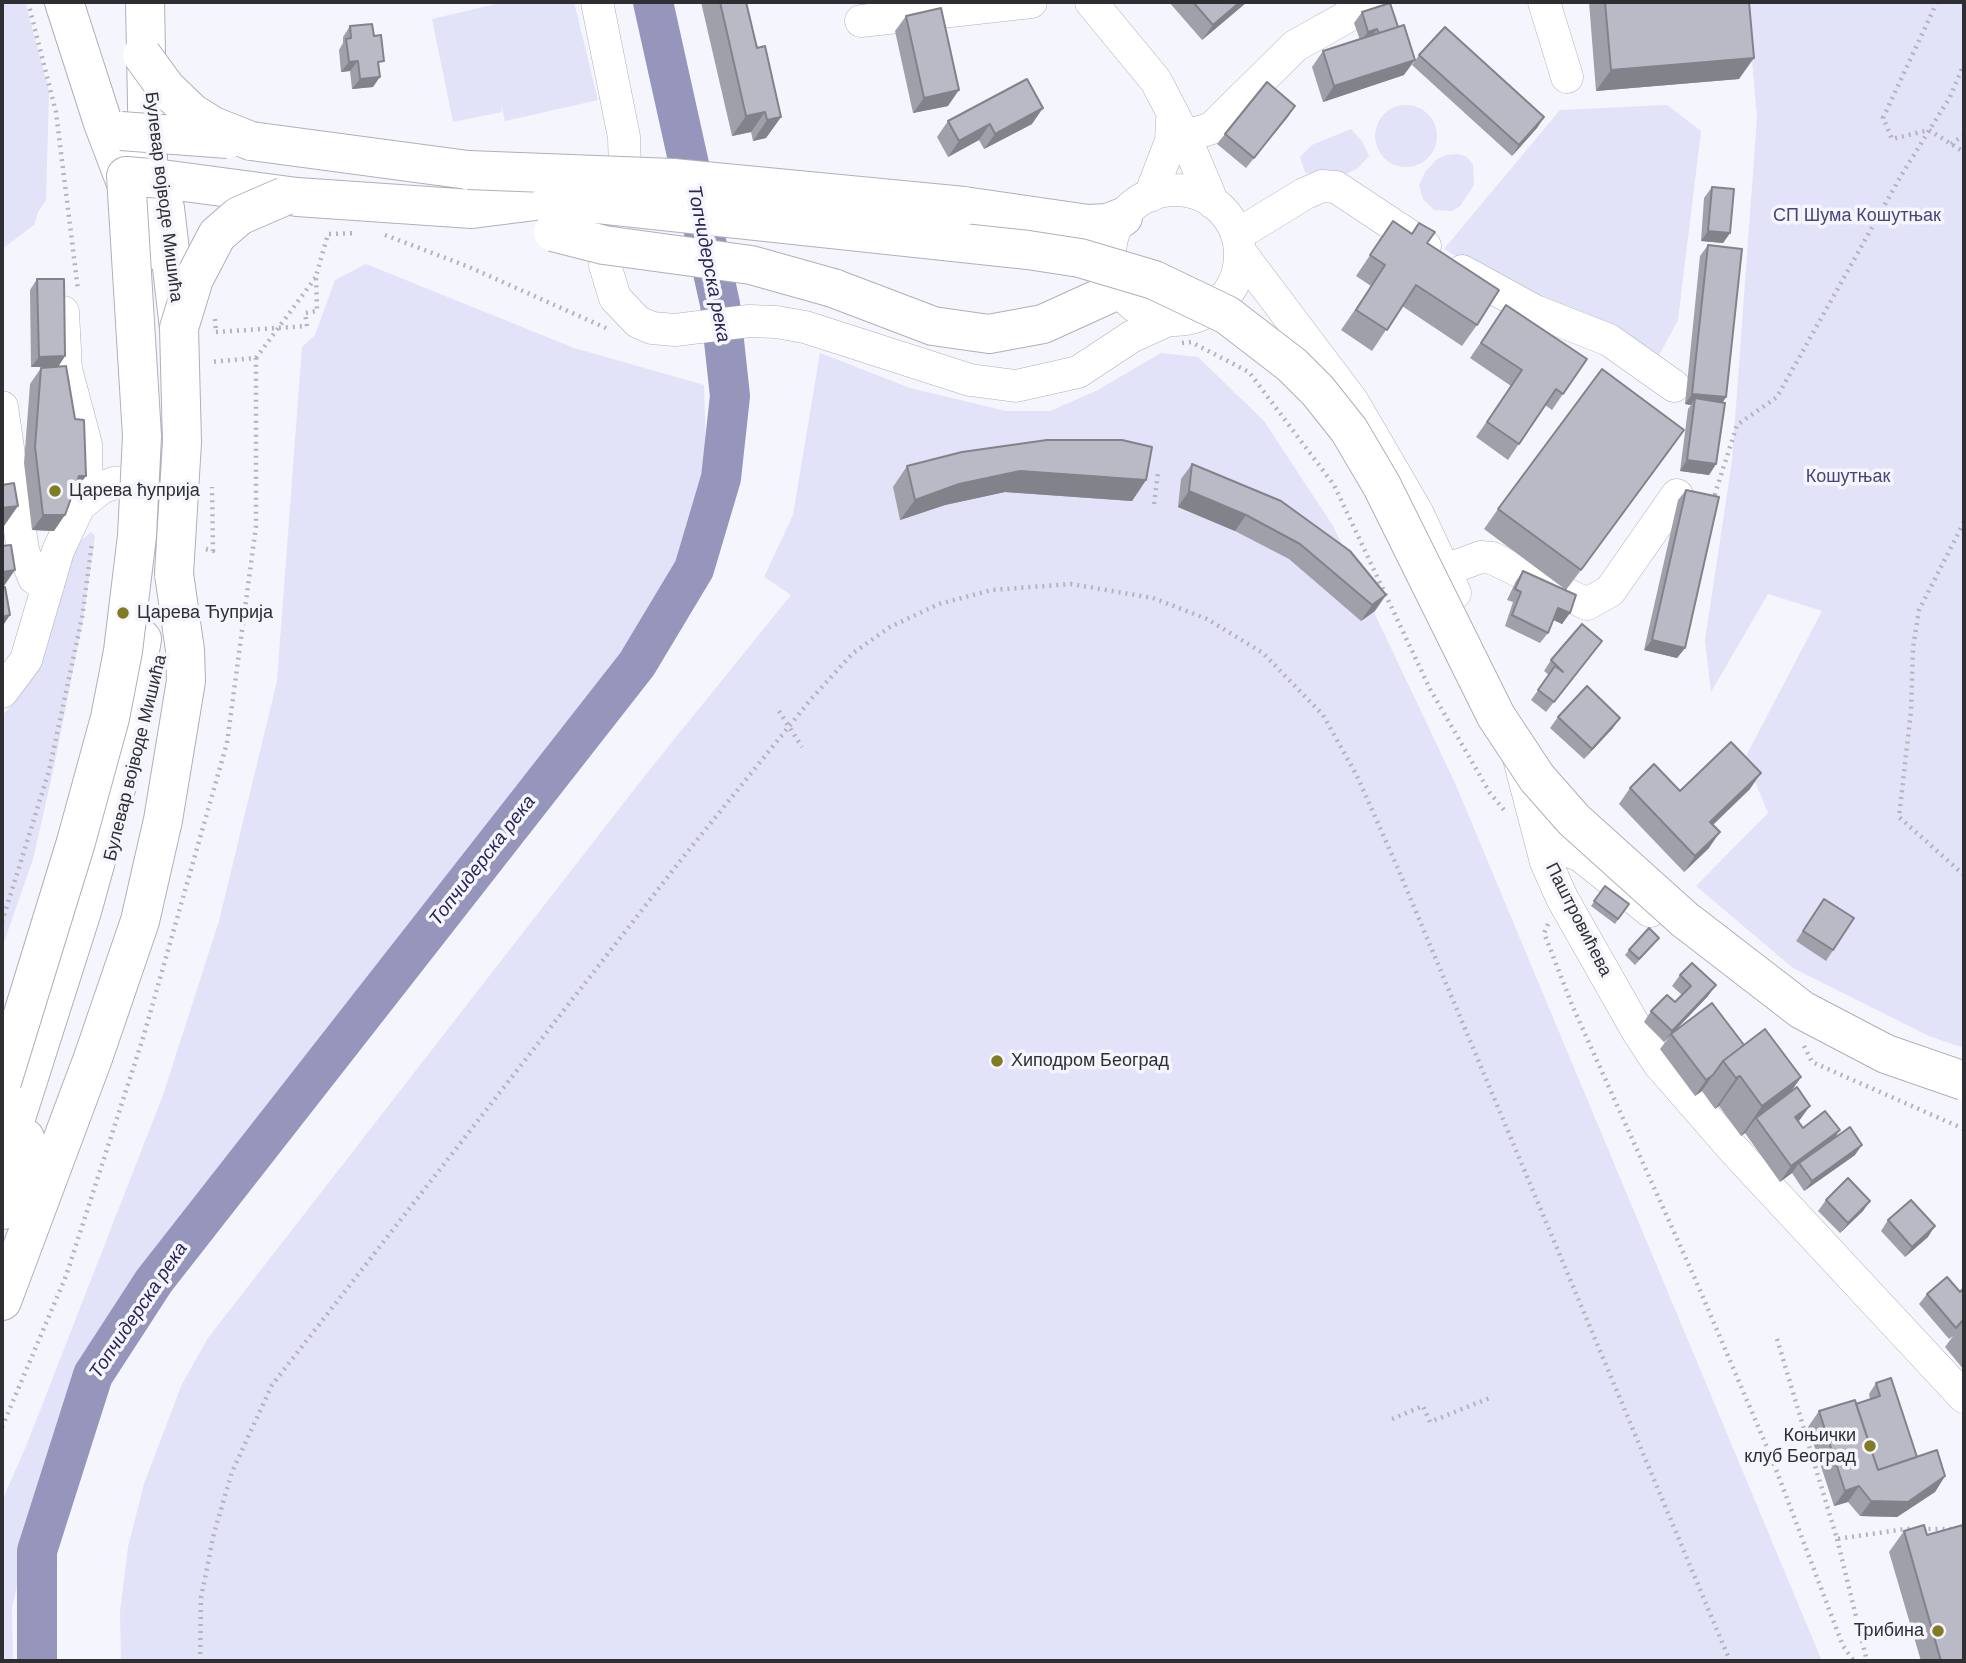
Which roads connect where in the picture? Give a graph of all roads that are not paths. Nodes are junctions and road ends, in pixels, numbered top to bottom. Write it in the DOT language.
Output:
graph roads {
  1 [pos="64,2"];
  2 [pos="91,2"];
  3 [pos="129,2"];
  4 [pos="145,2"];
  5 [pos="597,2"];
  6 [pos="1031,2"];
  7 [pos="1091,2"];
  8 [pos="1373,2"];
  9 [pos="1544,2"];
  10 [pos="860,21"];
  11 [pos="142,55"];
  12 [pos="1567,77"];
  13 [pos="1176,130"];
  14 [pos="139,132"];
  15 [pos="251,141"];
  16 [pos="468,170"];
  17 [pos="144,178"];
  18 [pos="285,196"];
  19 [pos="551,199"];
  20 [pos="1213,203"];
  21 [pos="1136,206"];
  22 [pos="472,208"];
  23 [pos="145,235"];
  24 [pos="1239,244"];
  25 [pos="1127,297"];
  26 [pos="71,306"];
  27 [pos="1210,311"];
  28 [pos="179,328"];
  29 [pos="1173,332"];
  30 [pos="1111,352"];
  31 [pos="1324,361"];
  32 [pos="1674,386"];
  33 [pos="2,407"];
  34 [pos="1677,495"];
  35 [pos="87,496"];
  36 [pos="152,501"];
  37 [pos="1445,570"];
  38 [pos="174,574"];
  39 [pos="48,586"];
  40 [pos="4,690"];
  41 [pos="1541,840"];
  42 [pos="1794,1026"];
  43 [pos="1964,1081"];
  44 [pos="2,1082"];
  45 [pos="2,1162"];
  46 [pos="2,1210"];
  47 [pos="6,1289"];
  48 [pos="1964,1397"];
  1 -- 23 [label="main road"];
  2 -- 14 [label="main road, Булевар војводе Мишића"];
  3 -- 11 [label="main road, Булевар војводе Мишића"];
  4 -- 23 [label="main road"];
  5 -- 30 [label="street"];
  6 -- 10 [label="street"];
  7 -- 13 [label="street"];
  8 -- 13 [label="street"];
  9 -- 12 [label="street"];
  11 -- 14 [label="main road, Булевар војводе Мишића"];
  11 -- 15 [label="main road, bridge"];
  13 -- 20 [label="street"];
  13 -- 21 [label="street"];
  14 -- 15 [label="main road, bridge"];
  14 -- 17 [label="main road, Булевар војводе Мишића"];
  15 -- 16 [label="main road"];
  16 -- 19 [label="main road, bridge"];
  16 -- 21 [label="main road, bridge"];
  17 -- 18 [label="main road"];
  17 -- 28 [label="main road, Булевар војводе Мишића, bridge"];
  17 -- 44 [label="main road, Булевар војводе Мишића, bridge"];
  18 -- 22 [label="main road"];
  18 -- 28 [label="main road, bridge"];
  19 -- 22 [label="main road"];
  19 -- 43 [label="main road, bridge"];
  20 -- 21 [label="street"];
  20 -- 24 [label="street"];
  21 -- 25 [label="street"];
  22 -- 25 [label="main road, bridge"];
  23 -- 36 [label="main road"];
  24 -- 27 [label="street"];
  24 -- 31 [label="street, Паштровићева"];
  24 -- 32 [label="street"];
  25 -- 29 [label="street"];
  25 -- 30 [label="street"];
  26 -- 35 [label="street"];
  27 -- 29 [label="street"];
  27 -- 31 [label="street, Паштровићева"];
  28 -- 38 [label="main road, Булевар војводе Мишића, bridge"];
  29 -- 30 [label="street"];
  31 -- 37 [label="street, Паштровићева"];
  33 -- 39 [label="street"];
  34 -- 37 [label="street"];
  35 -- 36 [label="street"];
  35 -- 39 [label="street"];
  36 -- 45 [label="main road"];
  37 -- 41 [label="street, Паштровићева"];
  38 -- 46 [label="main road, Булевар војводе Мишића"];
  38 -- 47 [label="main road"];
  39 -- 40 [label="street"];
  41 -- 42 [label="street"];
  41 -- 48 [label="street, Паштровићева"];
}
